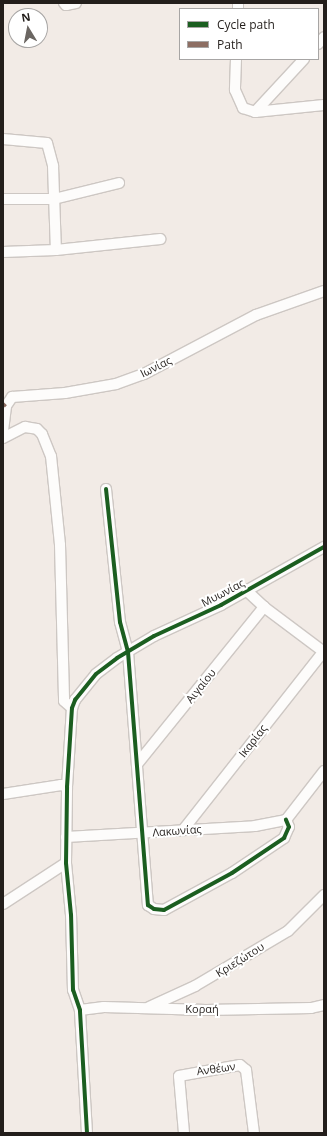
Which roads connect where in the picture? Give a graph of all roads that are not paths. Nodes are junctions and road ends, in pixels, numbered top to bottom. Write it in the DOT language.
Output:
graph roads {
  1 [pos="64,3"];
  2 [pos="76,3"];
  3 [pos="236,60"];
  4 [pos="303,60"];
  5 [pos="324,105"];
  6 [pos="255,112"];
  7 [pos="3,139"];
  8 [pos="119,183"];
  9 [pos="3,199"];
  10 [pos="54,200"];
  11 [pos="160,239"];
  12 [pos="56,250"];
  13 [pos="3,252"];
  14 [pos="324,291"];
  15 [pos="3,431"];
  16 [pos="3,438"];
  17 [pos="106,489"];
  18 [pos="324,547"];
  19 [pos="247,591"];
  20 [pos="264,607"];
  21 [pos="128,652"];
  22 [pos="324,652"];
  23 [pos="72,708"];
  24 [pos="138,763"];
  25 [pos="324,772"];
  26 [pos="67,787"];
  27 [pos="3,794"];
  28 [pos="286,820"];
  29 [pos="183,830"];
  30 [pos="143,833"];
  31 [pos="66,837"];
  32 [pos="66,863"];
  33 [pos="324,895"];
  34 [pos="3,904"];
  35 [pos="324,1005"];
  36 [pos="144,1008"];
  37 [pos="80,1010"];
  38 [pos="87,1133"];
  39 [pos="184,1133"];
  40 [pos="254,1133"];
  1 -- 2 [label="street"];
  3 -- 6 [label="street"];
  4 -- 6 [label="street"];
  5 -- 6 [label="street"];
  7 -- 10 [label="street"];
  8 -- 10 [label="street"];
  9 -- 10 [label="street"];
  10 -- 12 [label="street"];
  11 -- 12 [label="street"];
  12 -- 13 [label="street"];
  14 -- 15 [label="street, Ιωνίας"];
  16 -- 23 [label="street"];
  17 -- 21 [label="street"];
  18 -- 19 [label="street, Μυωνίας"];
  19 -- 20 [label="street"];
  19 -- 21 [label="street, Μυωνίας"];
  20 -- 22 [label="street"];
  20 -- 24 [label="street, Αιγαίου"];
  21 -- 23 [label="street, Μυωνίας"];
  21 -- 24 [label="street"];
  22 -- 29 [label="street, Ικαρίας"];
  23 -- 26 [label="street"];
  24 -- 30 [label="street"];
  25 -- 28 [label="street"];
  26 -- 27 [label="street"];
  26 -- 31 [label="street"];
  28 -- 29 [label="street, Λακωνίας"];
  28 -- 30 [label="street"];
  29 -- 30 [label="street, Λακωνίας"];
  30 -- 31 [label="street, Λακωνίας"];
  31 -- 32 [label="street"];
  32 -- 34 [label="street"];
  32 -- 37 [label="street"];
  33 -- 36 [label="street, Κριεζώτου"];
  35 -- 36 [label="street, Κοραή"];
  36 -- 37 [label="street, Κοραή"];
  37 -- 38 [label="street"];
  39 -- 40 [label="street, Ανθέων"];
}
